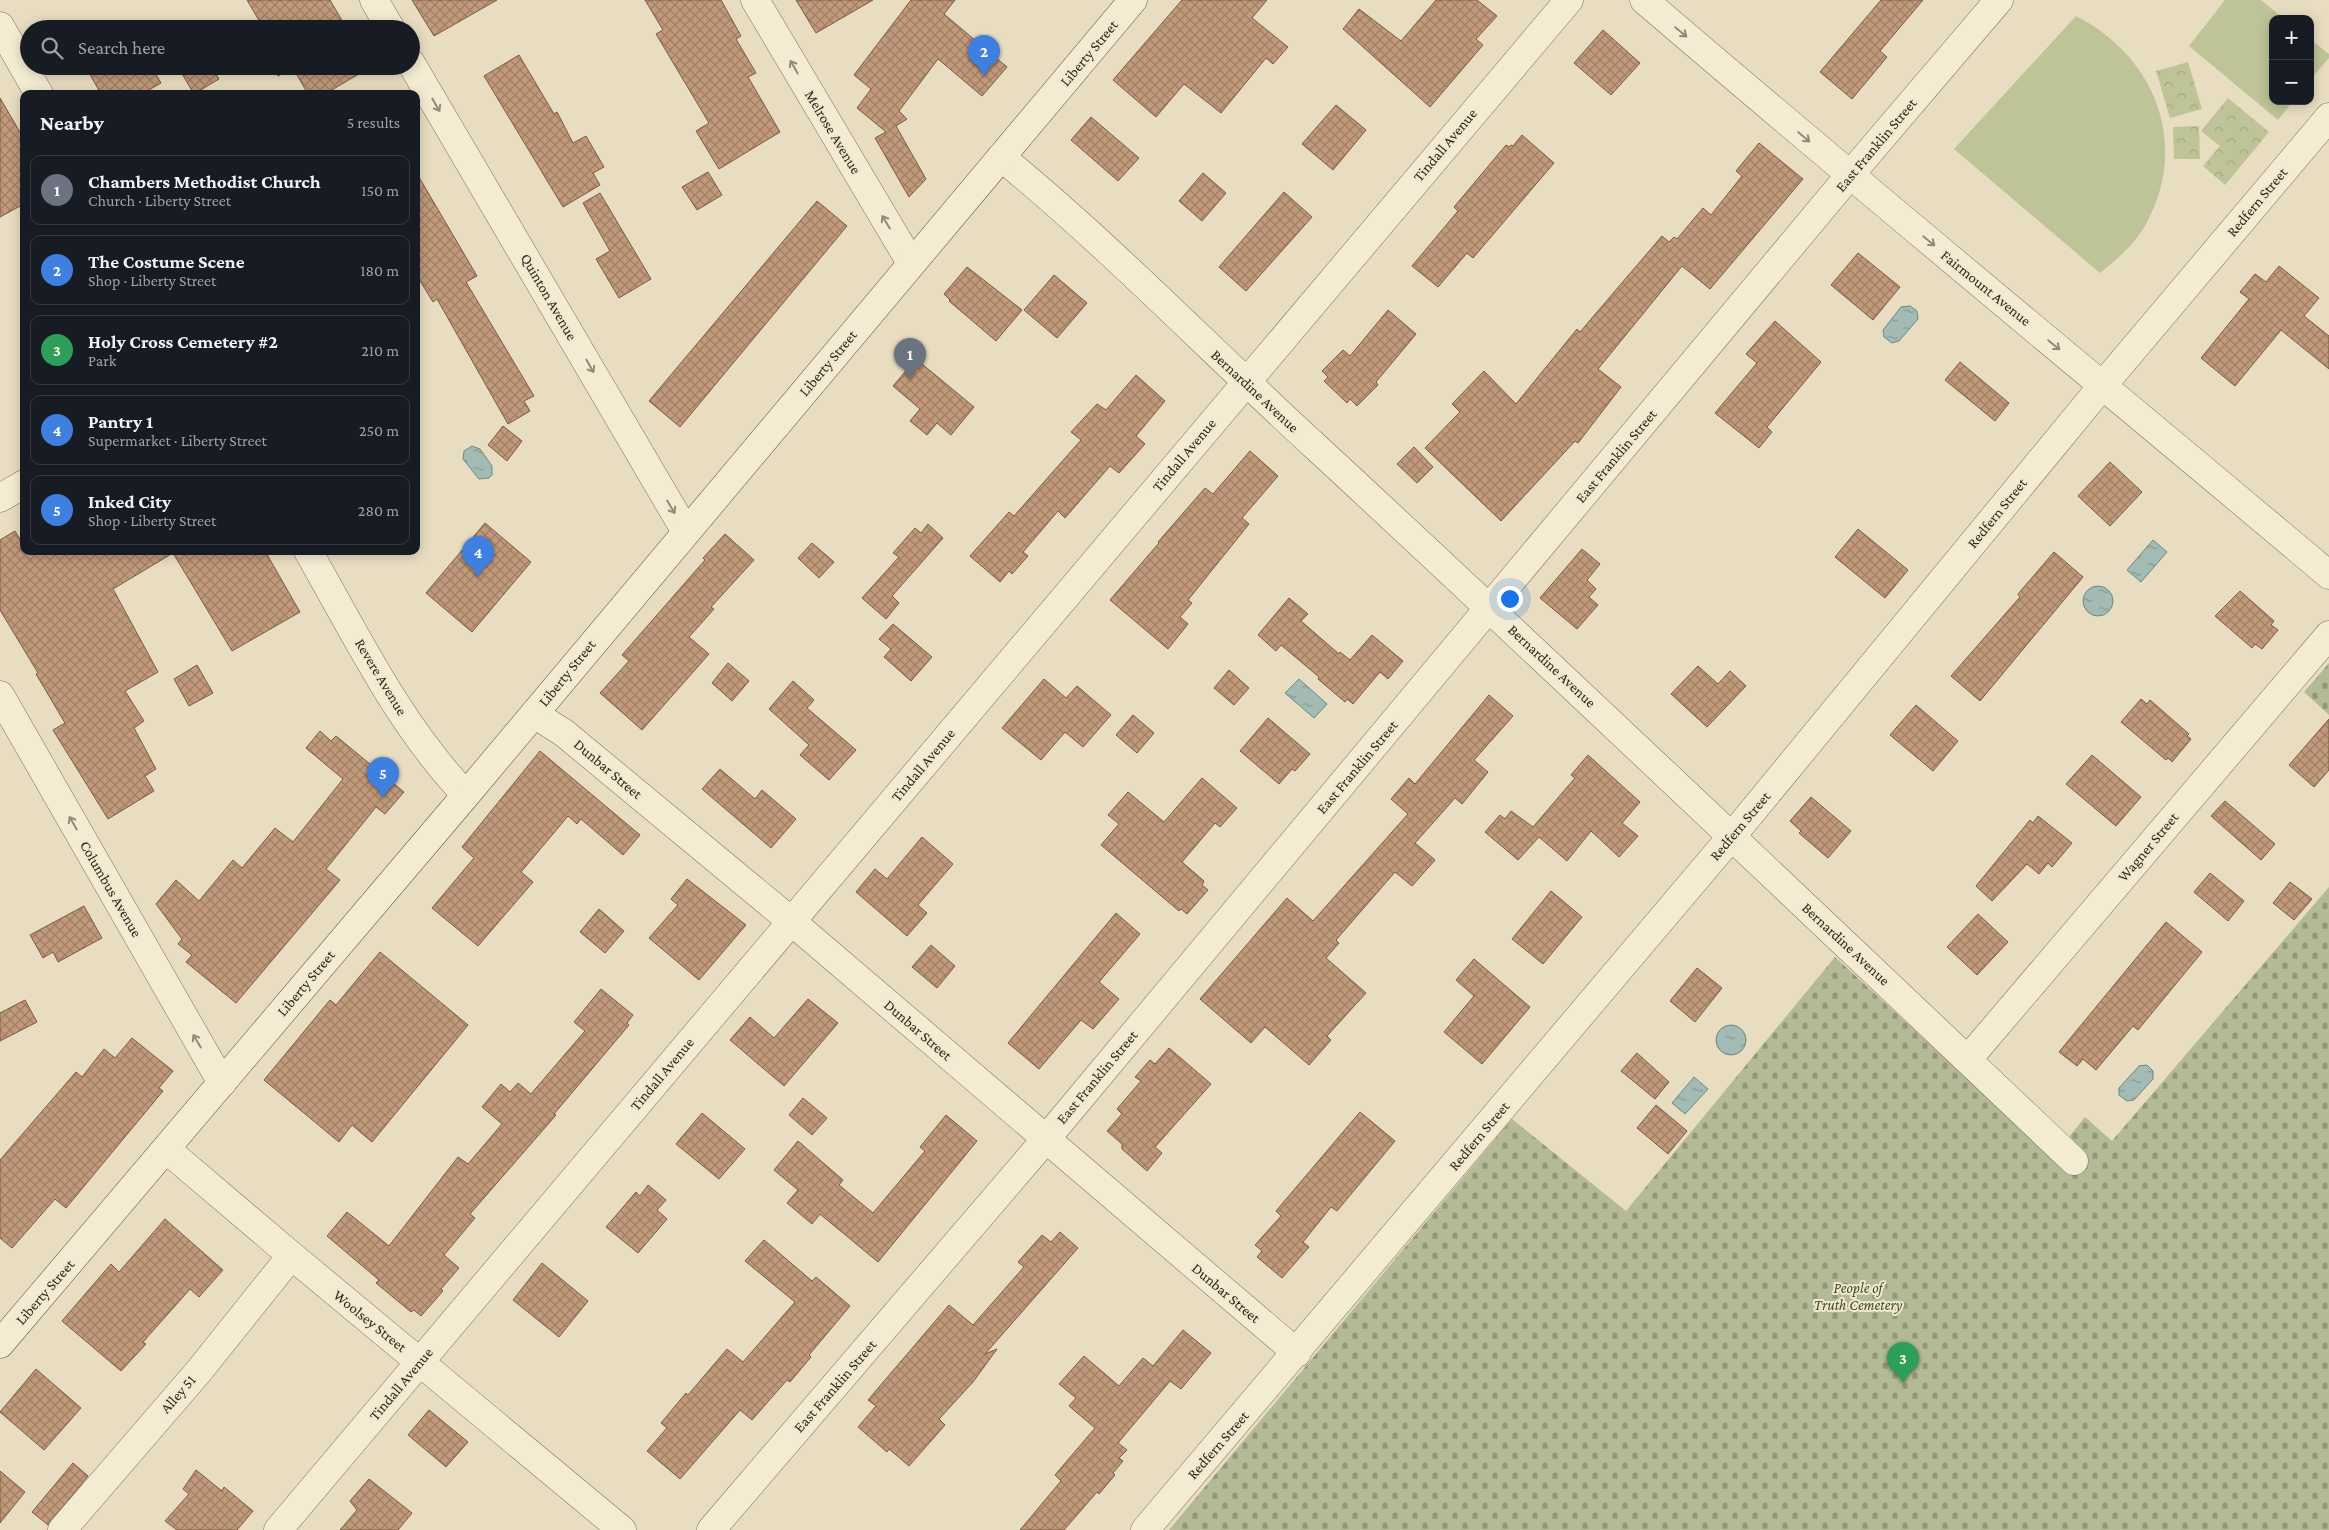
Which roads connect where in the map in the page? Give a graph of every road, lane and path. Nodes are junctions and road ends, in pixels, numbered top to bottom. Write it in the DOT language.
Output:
graph roads {
  1 [pos="374,0"];
  2 [pos="755,0"];
  3 [pos="1133,0"];
  4 [pos="1568,0"];
  5 [pos="1644,0"];
  6 [pos="1999,0"];
  7 [pos="386,20"];
  8 [pos="0,26"];
  9 [pos="20,61"];
  10 [pos="28,75"];
  11 [pos="418,75"];
  12 [pos="37,90"];
  13 [pos="2329,117"];
  14 [pos="1001,157"];
  15 [pos="1850,176"];
  16 [pos="911,263"];
  17 [pos="1245,382"];
  18 [pos="2103,385"];
  19 [pos="20,486"];
  20 [pos="0,498"];
  21 [pos="686,532"];
  22 [pos="310,555"];
  23 [pos="2329,575"];
  24 [pos="1490,608"];
  25 [pos="2329,635"];
  26 [pos="0,695"];
  27 [pos="534,714"];
  28 [pos="466,795"];
  29 [pos="1732,836"];
  30 [pos="791,921"];
  31 [pos="1968,1060"];
  32 [pos="222,1082"];
  33 [pos="1046,1139"];
  34 [pos="166,1149"];
  35 [pos="2074,1161"];
  36 [pos="291,1256"];
  37 [pos="1,1339"];
  38 [pos="1297,1353"];
  39 [pos="420,1361"];
  40 [pos="62,1530"];
  41 [pos="278,1530"];
  42 [pos="622,1530"];
  43 [pos="711,1530"];
  44 [pos="1145,1530"];
  1 -- 7 [label="street"];
  16 -- 2 [label="street, Melrose Avenue, one-way"];
  3 -- 14 [label="street, Liberty Street"];
  4 -- 17 [label="street, Tindall Avenue"];
  5 -- 15 [label="street, Fairmount Avenue, one-way"];
  6 -- 15 [label="street, East Franklin Street"];
  8 -- 9 [label="street"];
  10 -- 12 [label="street"];
  11 -- 21 [label="street, Quinton Avenue, one-way"];
  13 -- 18 [label="street, Redfern Street"];
  14 -- 16 [label="street, Liberty Street"];
  14 -- 17 [label="street, Bernardine Avenue"];
  15 -- 18 [label="street, Fairmount Avenue, one-way"];
  15 -- 24 [label="street, East Franklin Street"];
  16 -- 21 [label="street, Liberty Street"];
  17 -- 24 [label="street, Bernardine Avenue"];
  17 -- 30 [label="street, Tindall Avenue"];
  18 -- 23 [label="street, Fairmount Avenue"];
  18 -- 29 [label="street, Redfern Street"];
  19 -- 20 [label="street"];
  21 -- 27 [label="street, Liberty Street"];
  22 -- 28 [label="street, Revere Avenue"];
  24 -- 29 [label="street, Bernardine Avenue"];
  24 -- 33 [label="street, East Franklin Street"];
  25 -- 31 [label="street, Wagner Street"];
  32 -- 26 [label="street, Columbus Avenue, one-way"];
  27 -- 28 [label="street, Liberty Street"];
  27 -- 30 [label="street, Dunbar Street"];
  28 -- 32 [label="street, Liberty Street"];
  29 -- 31 [label="street, Bernardine Avenue"];
  29 -- 38 [label="street, Redfern Street"];
  30 -- 33 [label="street, Dunbar Street"];
  30 -- 39 [label="street, Tindall Avenue"];
  31 -- 35 [label="street, Bernardine Avenue"];
  32 -- 34 [label="street, Liberty Street"];
  33 -- 38 [label="street, Dunbar Street"];
  33 -- 43 [label="street, East Franklin Street"];
  34 -- 36 [label="street, Woolsey Street"];
  34 -- 37 [label="street, Liberty Street"];
  36 -- 39 [label="street, Woolsey Street"];
  36 -- 40 [label="street, Alley 51"];
  38 -- 44 [label="street, Redfern Street"];
  39 -- 41 [label="street, Tindall Avenue"];
  39 -- 42 [label="street, Woolsey Street"];
}
